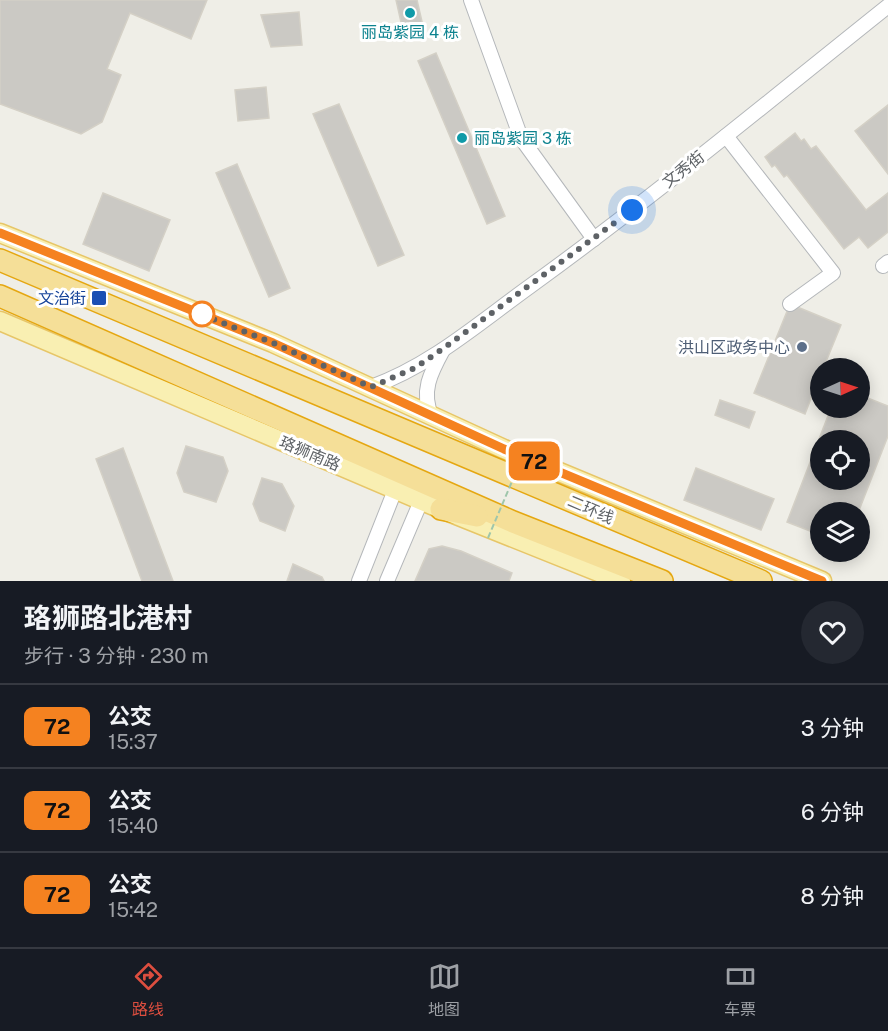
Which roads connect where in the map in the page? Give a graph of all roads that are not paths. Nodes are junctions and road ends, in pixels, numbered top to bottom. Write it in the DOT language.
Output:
graph roads {
  1 [pos="471,0"];
  2 [pos="888,6"];
  3 [pos="726,136"];
  4 [pos="0,233"];
  5 [pos="594,239"];
  6 [pos="0,260"];
  7 [pos="0,296"];
  8 [pos="790,304"];
  9 [pos="0,321"];
  10 [pos="444,348"];
  11 [pos="371,387"];
  12 [pos="432,417"];
  13 [pos="395,490"];
  14 [pos="421,501"];
  15 [pos="441,509"];
  16 [pos="513,522"];
  17 [pos="359,581"];
  18 [pos="387,581"];
  19 [pos="621,581"];
  20 [pos="662,581"];
  21 [pos="761,581"];
  22 [pos="822,581"];
  1 -- 5 [label="street"];
  2 -- 3 [label="street, 文秀街"];
  3 -- 5 [label="street, 文秀街"];
  3 -- 8 [label="street"];
  4 -- 11 [label="main road"];
  5 -- 10 [label="street, 文秀街"];
  6 -- 21 [label="highway, 二环线"];
  7 -- 16 [label="highway, 珞狮南路"];
  9 -- 13 [label="main road, 珞狮南路"];
  10 -- 11 [label="street, 文秀街"];
  10 -- 12 [label="street, 文秀街"];
  11 -- 12 [label="main road"];
  12 -- 22 [label="main road"];
  13 -- 14 [label="main road, 珞狮南路"];
  13 -- 17 [label="street"];
  14 -- 15 [label="main road, 珞狮南路"];
  14 -- 18 [label="street"];
  15 -- 16 [label="highway"];
  15 -- 19 [label="main road, 珞狮南路"];
  16 -- 20 [label="highway"];
}
